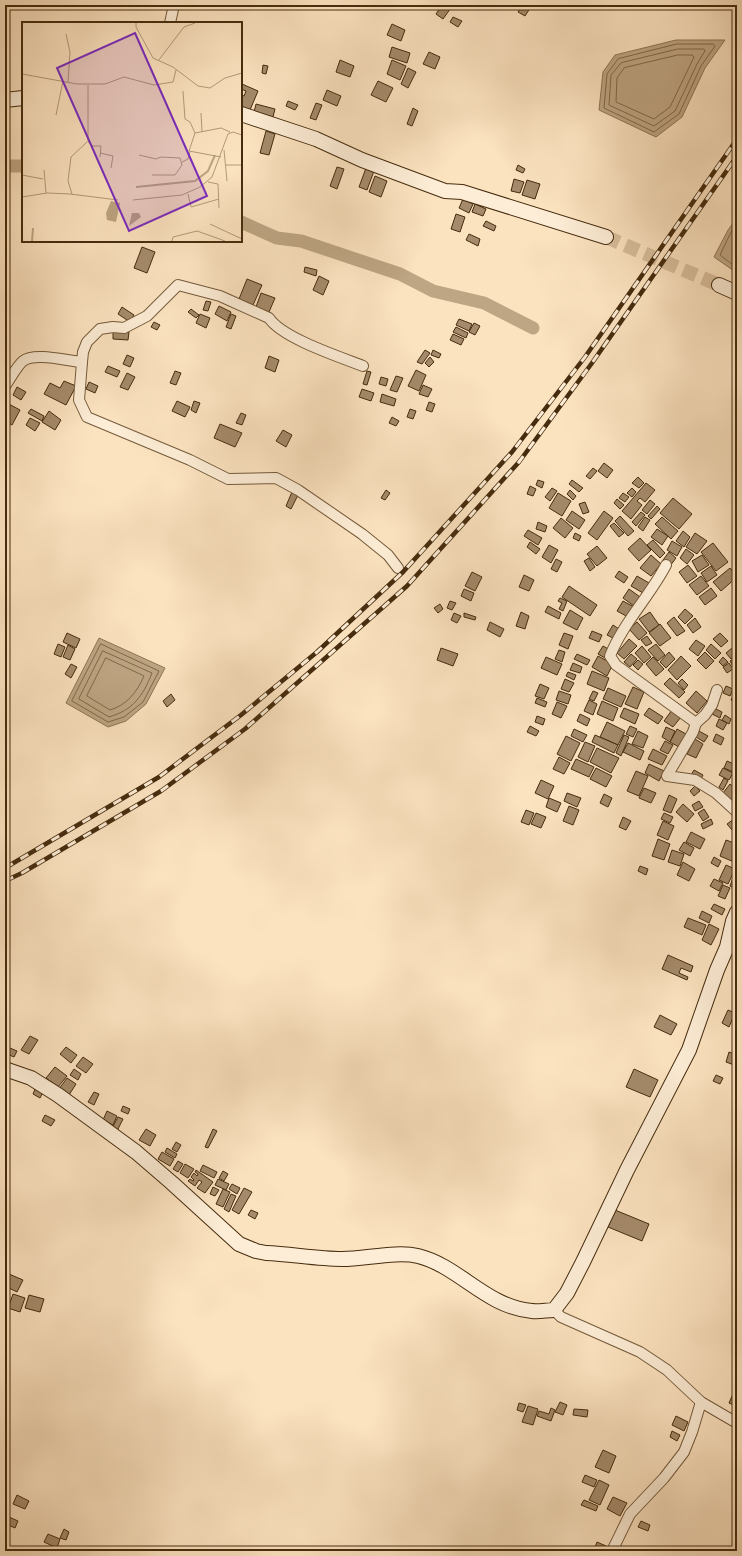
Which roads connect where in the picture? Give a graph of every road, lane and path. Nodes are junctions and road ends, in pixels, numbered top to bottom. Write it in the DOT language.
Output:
graph roads {
  1 [pos="174,5"];
  2 [pos="170,22"];
  3 [pos="22,98"];
  4 [pos="5,100"];
  5 [pos="242,114"];
  6 [pos="606,237"];
  7 [pos="720,285"];
  8 [pos="737,294"];
  9 [pos="82,362"];
  10 [pos="363,366"];
  11 [pos="5,386"];
  12 [pos="666,565"];
  13 [pos="398,568"];
  14 [pos="717,690"];
  15 [pos="696,723"];
  16 [pos="737,812"];
  17 [pos="737,912"];
  18 [pos="5,1069"];
  19 [pos="554,1310"];
  20 [pos="701,1402"];
  21 [pos="737,1423"];
  22 [pos="612,1551"];
  1 -- 2 [label="street"];
  3 -- 4 [label="street"];
  5 -- 6 [label="street"];
  7 -- 8 [label="street"];
  9 -- 10 [label="street"];
  9 -- 11 [label="street"];
  9 -- 13 [label="street"];
  12 -- 15 [label="street"];
  14 -- 15 [label="street"];
  15 -- 16 [label="street"];
  17 -- 19 [label="street"];
  18 -- 19 [label="street"];
  19 -- 20 [label="street"];
  20 -- 21 [label="street"];
  20 -- 22 [label="street"];
}
